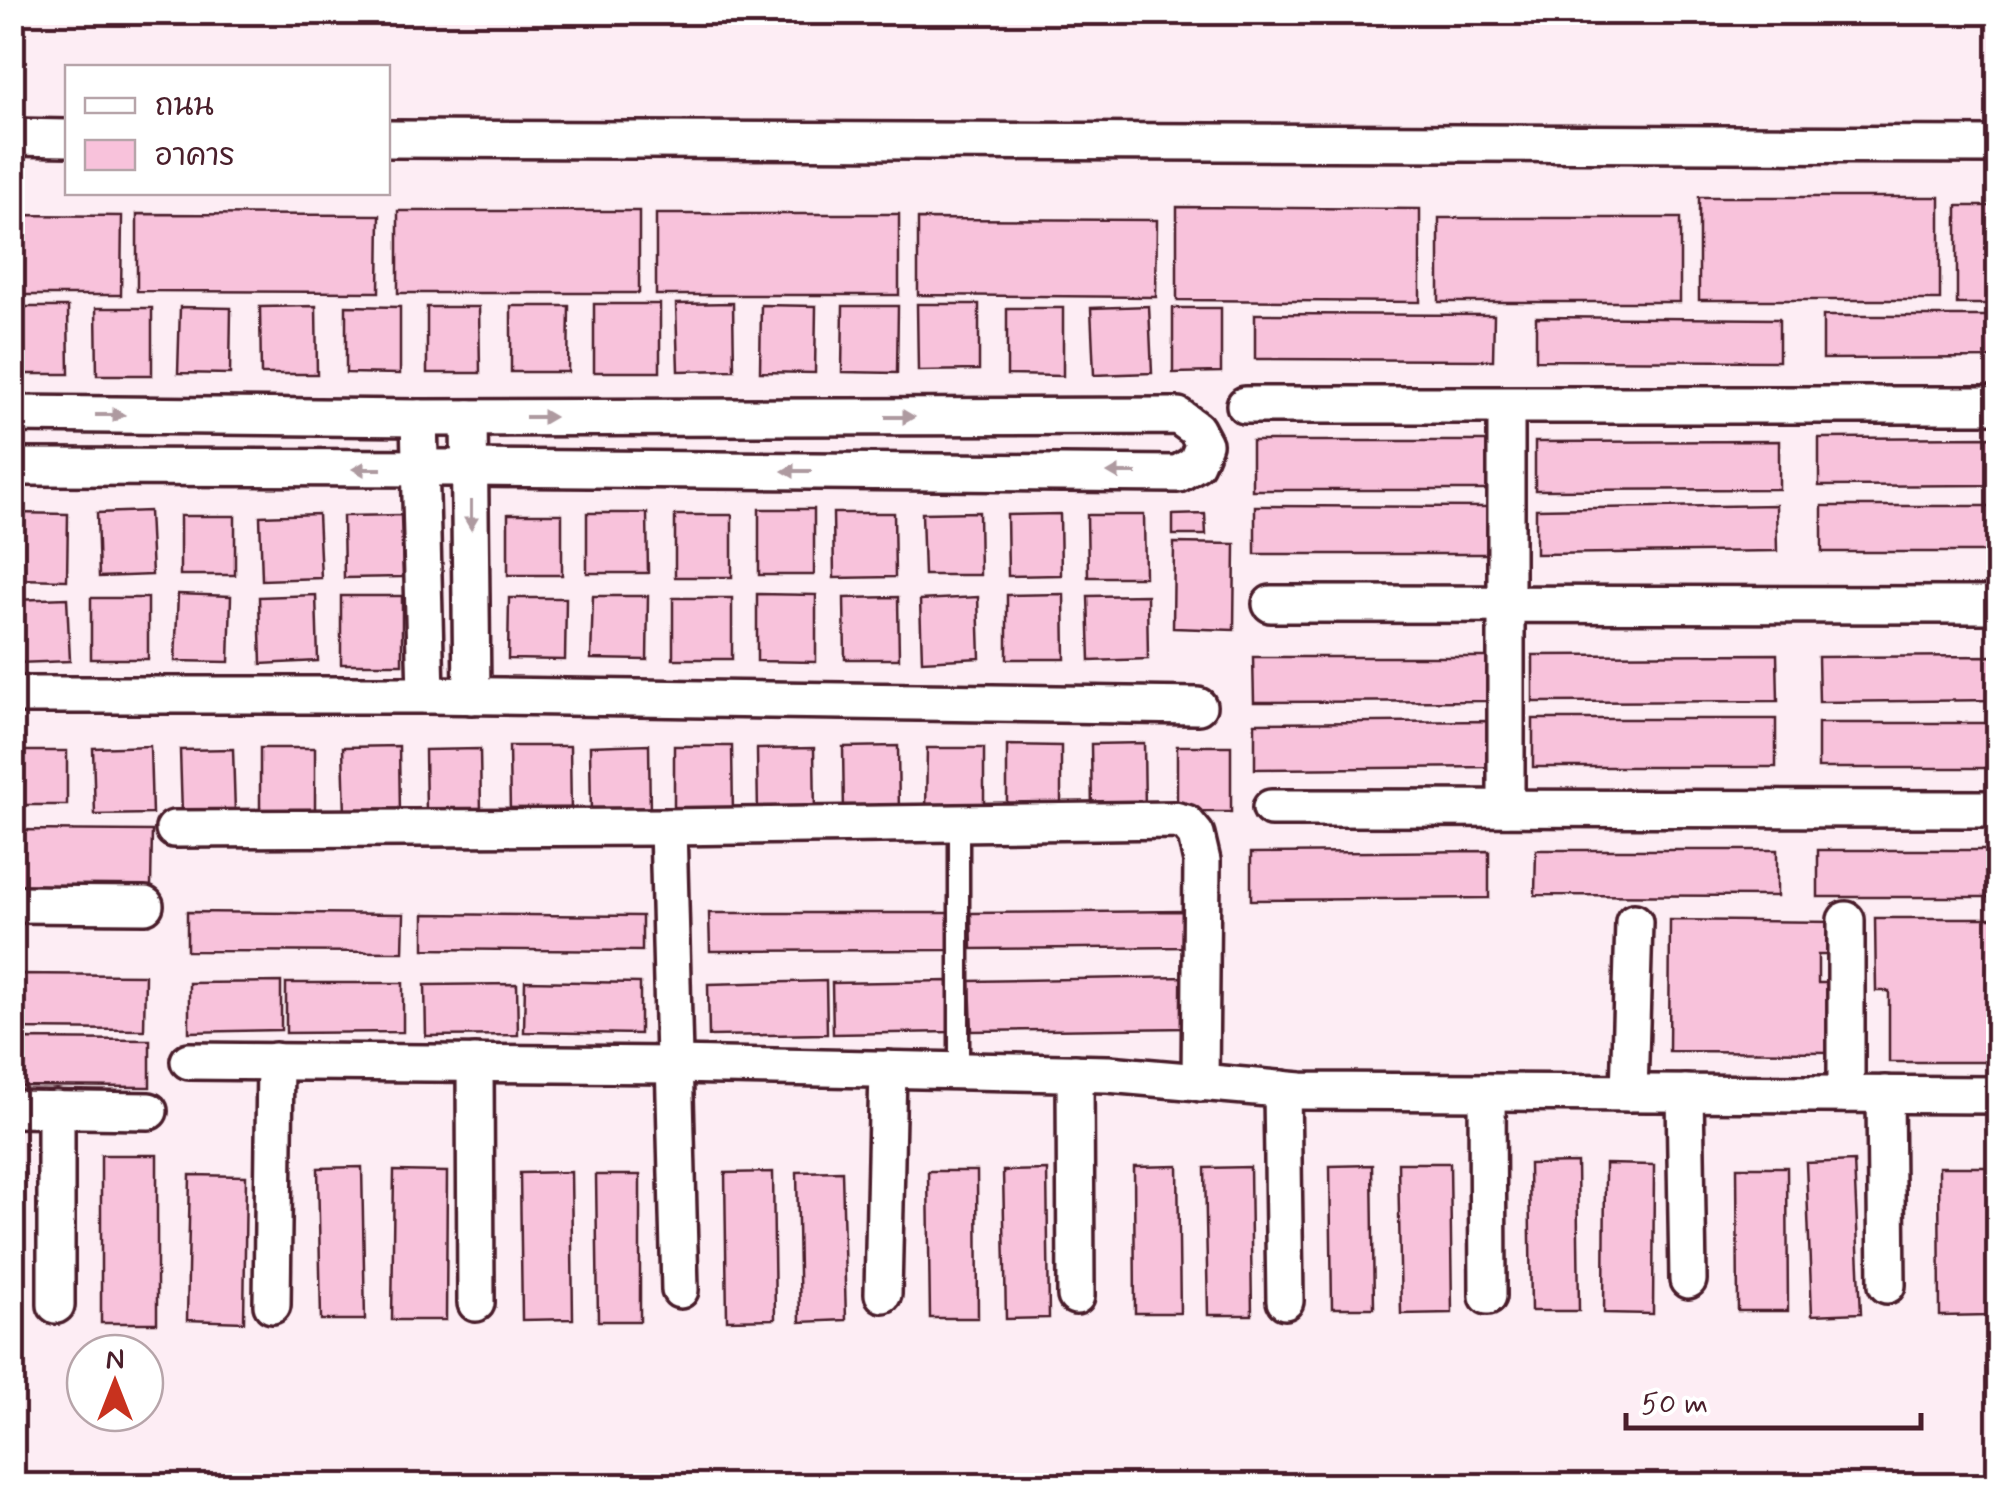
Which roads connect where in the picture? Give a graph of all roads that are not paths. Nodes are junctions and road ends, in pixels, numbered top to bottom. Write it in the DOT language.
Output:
graph roads {
  1 [pos="12,138"];
  2 [pos="65,138"];
  3 [pos="390,139"];
  4 [pos="1998,145"];
  5 [pos="1245,405"];
  6 [pos="1998,405"];
  7 [pos="1506,406"];
  8 [pos="12,414"];
  9 [pos="419,418"];
  10 [pos="469,418"];
  11 [pos="12,467"];
  12 [pos="470,468"];
  13 [pos="422,469"];
  14 [pos="1270,604"];
  15 [pos="1506,604"];
  16 [pos="1998,605"];
  17 [pos="426,694"];
  18 [pos="12,695"];
  19 [pos="472,696"];
  20 [pos="1198,706"];
  21 [pos="1270,808"];
  22 [pos="1506,808"];
  23 [pos="1998,809"];
  24 [pos="959,824"];
  25 [pos="668,828"];
  26 [pos="174,830"];
  27 [pos="12,904"];
  28 [pos="144,905"];
  29 [pos="1846,920"];
  30 [pos="1634,922"];
  31 [pos="189,1060"];
  32 [pos="275,1061"];
  33 [pos="475,1063"];
  34 [pos="673,1065"];
  35 [pos="888,1069"];
  36 [pos="959,1070"];
  37 [pos="1075,1073"];
  38 [pos="1200,1083"];
  39 [pos="1282,1089"];
  40 [pos="1487,1092"];
  41 [pos="1628,1092"];
  42 [pos="1686,1092"];
  43 [pos="1846,1094"];
  44 [pos="1886,1094"];
  45 [pos="1998,1095"];
  46 [pos="12,1109"];
  47 [pos="56,1109"];
  48 [pos="149,1111"];
  49 [pos="1688,1280"];
  50 [pos="1887,1285"];
  51 [pos="680,1290"];
  52 [pos="883,1294"];
  53 [pos="1076,1296"];
  54 [pos="1488,1296"];
  55 [pos="1285,1301"];
  56 [pos="476,1304"];
  57 [pos="56,1305"];
  58 [pos="272,1305"];
  1 -- 2 [label="street"];
  3 -- 4 [label="street"];
  5 -- 7 [label="street"];
  6 -- 7 [label="street"];
  7 -- 15 [label="street"];
  8 -- 9 [label="street, one-way"];
  9 -- 10 [label="street"];
  9 -- 13 [label="street"];
  10 -- 12 [label="street"];
  10 -- 12 [label="street, one-way"];
  13 -- 11 [label="street, one-way"];
  12 -- 13 [label="street"];
  12 -- 19 [label="street, one-way"];
  13 -- 17 [label="street"];
  14 -- 15 [label="street"];
  15 -- 16 [label="street"];
  15 -- 22 [label="street"];
  17 -- 18 [label="street"];
  17 -- 19 [label="street"];
  19 -- 20 [label="street"];
  21 -- 22 [label="street"];
  22 -- 23 [label="street"];
  24 -- 25 [label="street"];
  24 -- 36 [label="lane"];
  24 -- 38 [label="street"];
  25 -- 26 [label="street"];
  25 -- 34 [label="street"];
  27 -- 28 [label="street"];
  29 -- 43 [label="street"];
  30 -- 41 [label="street"];
  31 -- 32 [label="street"];
  32 -- 33 [label="street"];
  32 -- 58 [label="street"];
  33 -- 34 [label="street"];
  33 -- 56 [label="street"];
  34 -- 35 [label="street"];
  34 -- 51 [label="street"];
  35 -- 36 [label="street"];
  35 -- 52 [label="street"];
  36 -- 37 [label="street"];
  37 -- 38 [label="street"];
  37 -- 53 [label="street"];
  38 -- 39 [label="street"];
  39 -- 40 [label="street"];
  39 -- 55 [label="street"];
  40 -- 41 [label="street"];
  40 -- 54 [label="street"];
  41 -- 42 [label="street"];
  42 -- 43 [label="street"];
  42 -- 49 [label="street"];
  43 -- 44 [label="street"];
  44 -- 45 [label="street"];
  44 -- 50 [label="street"];
  46 -- 47 [label="street"];
  47 -- 48 [label="street"];
  47 -- 57 [label="street"];
}
